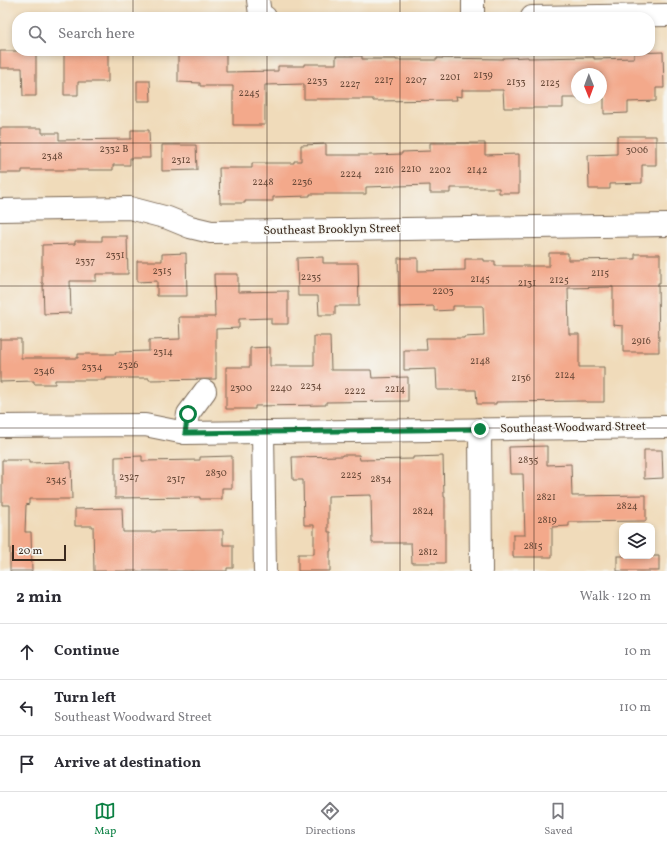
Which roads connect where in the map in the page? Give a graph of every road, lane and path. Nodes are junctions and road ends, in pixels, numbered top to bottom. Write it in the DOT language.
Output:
graph roads {
  1 [pos="258,0"];
  2 [pos="473,0"];
  3 [pos="260,12"];
  4 [pos="473,12"];
  5 [pos="655,15"];
  6 [pos="667,15"];
  7 [pos="0,210"];
  8 [pos="667,225"];
  9 [pos="205,391"];
  10 [pos="0,426"];
  11 [pos="667,427"];
  12 [pos="480,429"];
  13 [pos="263,432"];
  14 [pos="185,433"];
  15 [pos="265,571"];
  16 [pos="481,571"];
  1 -- 3 [label="street"];
  2 -- 4 [label="street"];
  5 -- 6 [label="street"];
  7 -- 8 [label="street, Southeast Brooklyn Street"];
  9 -- 14 [label="street"];
  10 -- 14 [label="street, Southeast Woodward Street"];
  11 -- 12 [label="street, Southeast Woodward Street"];
  12 -- 13 [label="street, Southeast Woodward Street"];
  12 -- 16 [label="street"];
  13 -- 14 [label="street, Southeast Woodward Street"];
  13 -- 15 [label="street"];
}
